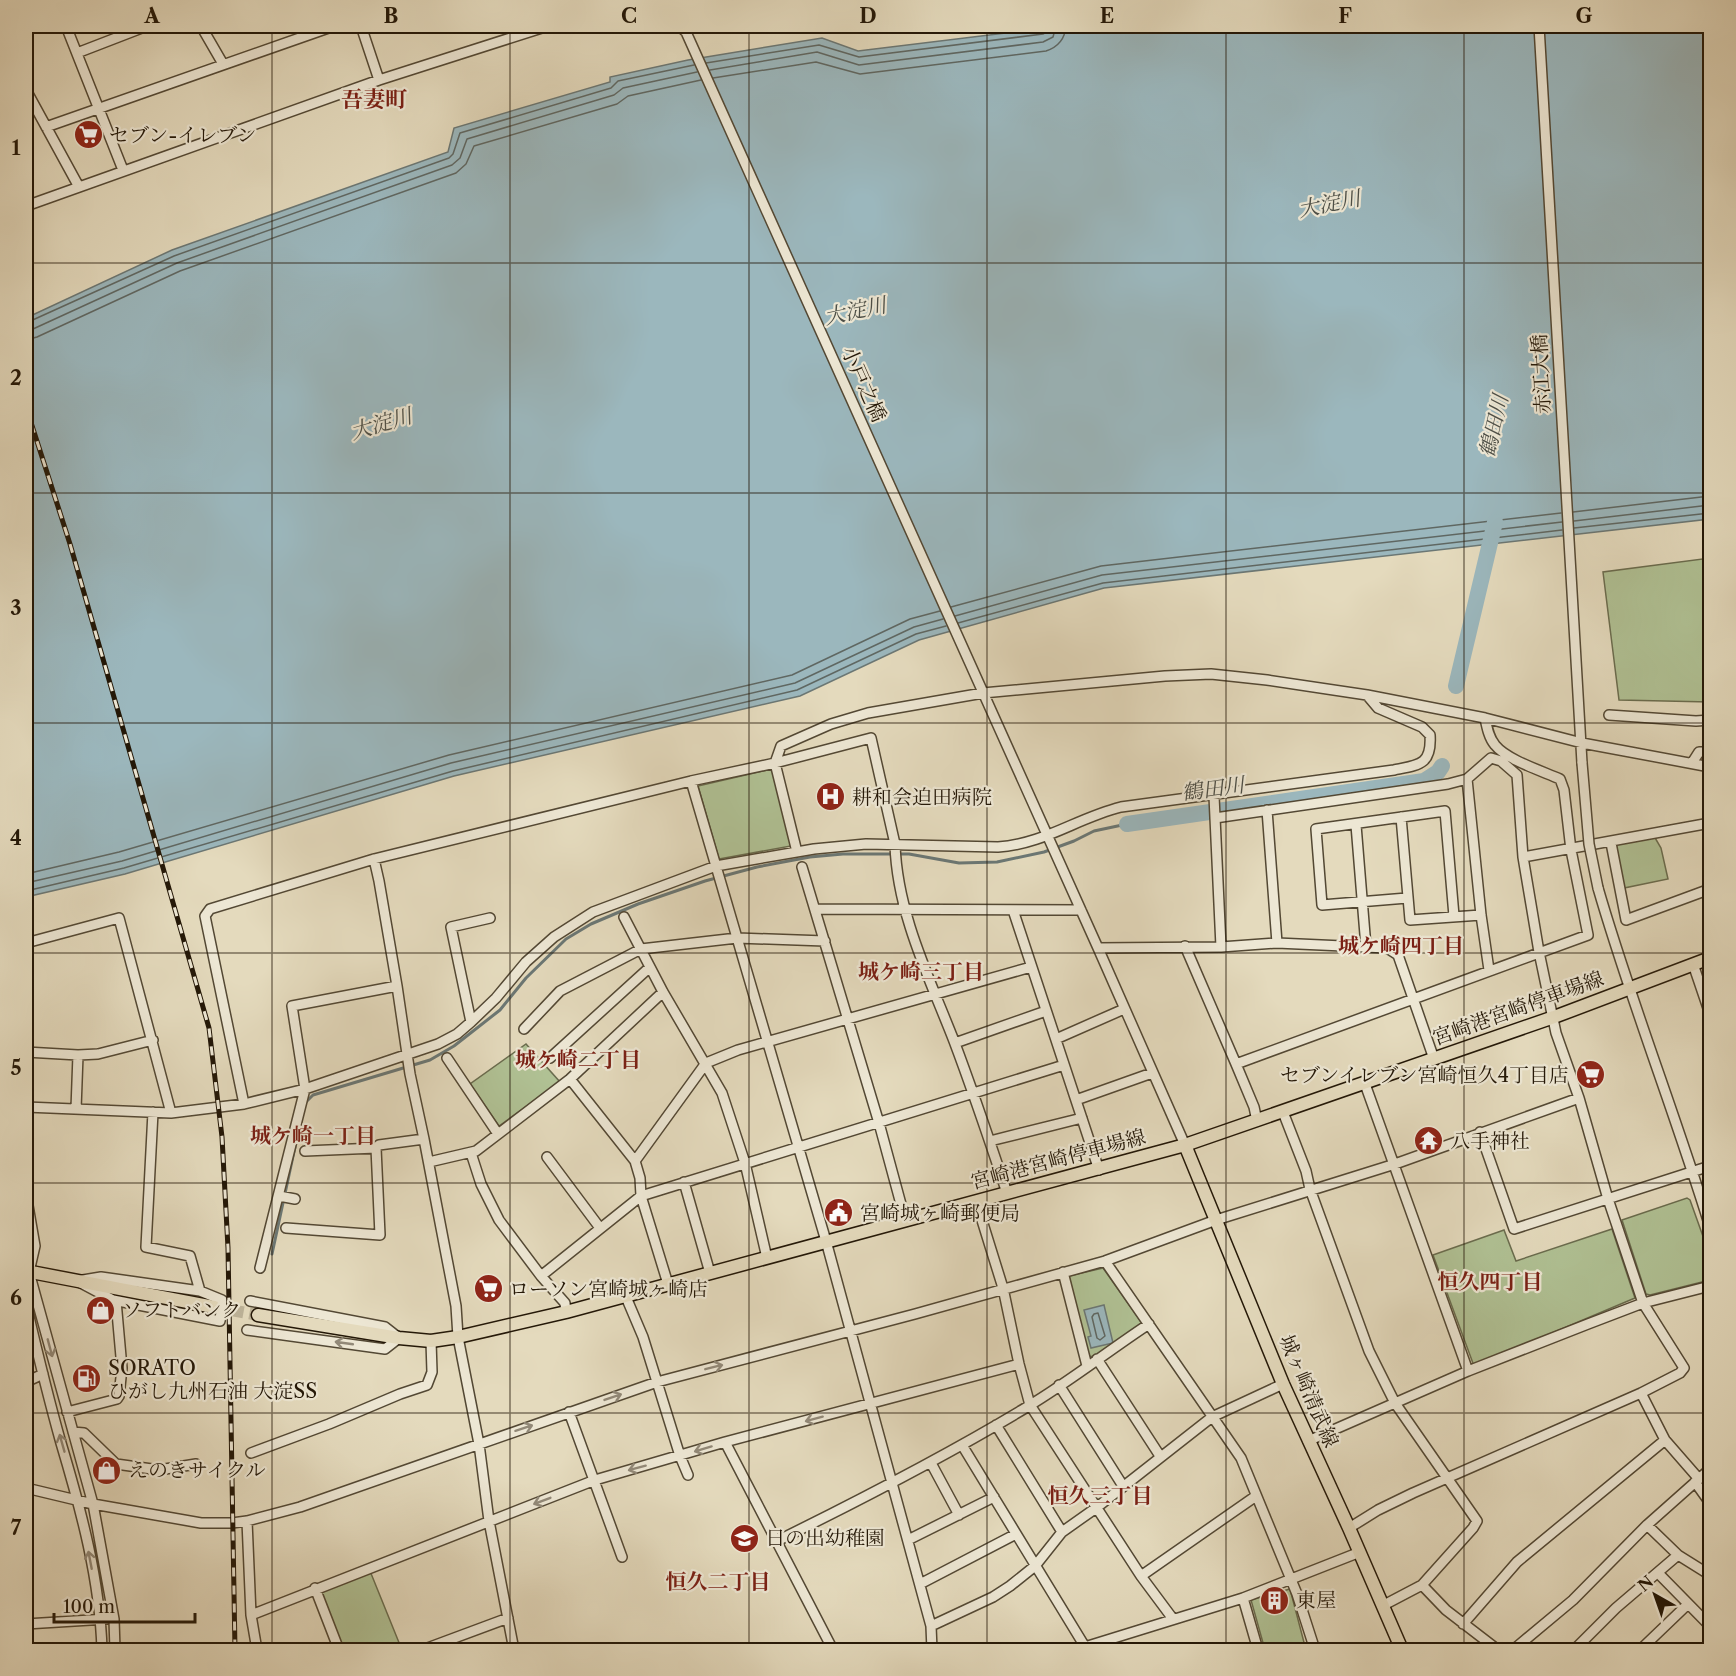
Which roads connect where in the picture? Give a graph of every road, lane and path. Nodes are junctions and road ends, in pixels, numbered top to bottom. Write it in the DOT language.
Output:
graph roads {
  1 [pos="66,26"];
  2 [pos="147,26"];
  3 [pos="201,26"];
  4 [pos="334,26"];
  5 [pos="361,26"];
  6 [pos="548,26"];
  7 [pos="1539,26"];
  8 [pos="533,28"];
  9 [pos="683,29"];
  10 [pos="77,53"];
  11 [pos="224,64"];
  12 [pos="379,80"];
  13 [pos="26,90"];
  14 [pos="98,108"];
  15 [pos="46,127"];
  16 [pos="123,170"];
  17 [pos="79,187"];
  18 [pos="26,206"];
  19 [pos="982,689"];
  20 [pos="1367,695"];
  21 [pos="1610,714"];
  22 [pos="1485,718"];
  23 [pos="1710,720"];
  24 [pos="1582,743"];
  25 [pos="1710,752"];
  26 [pos="775,763"];
  27 [pos="1692,763"];
  28 [pos="1710,766"];
  29 [pos="1467,779"];
  30 [pos="691,781"];
  31 [pos="1214,796"];
  32 [pos="1267,810"];
  33 [pos="1401,817"];
  34 [pos="1215,818"];
  35 [pos="1710,823"];
  36 [pos="1356,825"];
  37 [pos="1048,836"];
  38 [pos="1611,843"];
  39 [pos="895,844"];
  40 [pos="1571,850"];
  41 [pos="797,852"];
  42 [pos="1523,857"];
  43 [pos="374,859"];
  44 [pos="716,866"];
  45 [pos="802,867"];
  46 [pos="1710,889"];
  47 [pos="1407,898"];
  48 [pos="1361,901"];
  49 [pos="815,909"];
  50 [pos="1013,910"];
  51 [pos="1081,910"];
  52 [pos="904,911"];
  53 [pos="1481,915"];
  54 [pos="1454,916"];
  55 [pos="624,917"];
  56 [pos="490,918"];
  57 [pos="737,938"];
  58 [pos="825,941"];
  59 [pos="26,943"];
  60 [pos="1277,943"];
  61 [pos="1185,946"];
  62 [pos="1221,947"];
  63 [pos="1366,947"];
  64 [pos="1098,948"];
  65 [pos="641,949"];
  66 [pos="1539,952"];
  67 [pos="1710,958"];
  68 [pos="1693,964"];
  69 [pos="1032,966"];
  70 [pos="650,967"];
  71 [pos="1489,970"];
  72 [pos="397,986"];
  73 [pos="1629,988"];
  74 [pos="663,992"];
  75 [pos="936,994"];
  76 [pos="1413,999"];
  77 [pos="1124,1009"];
  78 [pos="1046,1011"];
  79 [pos="1710,1014"];
  80 [pos="1554,1017"];
  81 [pos="849,1019"];
  82 [pos="471,1022"];
  83 [pos="524,1029"];
  84 [pos="1056,1039"];
  85 [pos="153,1040"];
  86 [pos="767,1042"];
  87 [pos="955,1043"];
  88 [pos="26,1052"];
  89 [pos="78,1055"];
  90 [pos="408,1055"];
  91 [pos="447,1058"];
  92 [pos="550,1058"];
  93 [pos="1434,1059"];
  94 [pos="706,1063"];
  95 [pos="1236,1064"];
  96 [pos="1064,1065"];
  97 [pos="1152,1073"];
  98 [pos="570,1080"];
  99 [pos="1365,1084"];
  100 [pos="305,1089"];
  101 [pos="974,1093"];
  102 [pos="1579,1098"];
  103 [pos="1076,1100"];
  104 [pos="244,1104"];
  105 [pos="26,1107"];
  106 [pos="76,1109"];
  107 [pos="153,1112"];
  108 [pos="1283,1112"];
  109 [pos="171,1113"];
  110 [pos="1082,1118"];
  111 [pos="1257,1121"];
  112 [pos="879,1123"];
  113 [pos="1480,1132"];
  114 [pos="498,1134"];
  115 [pos="424,1139"];
  116 [pos="990,1142"];
  117 [pos="1185,1145"];
  118 [pos="376,1148"];
  119 [pos="799,1148"];
  120 [pos="306,1151"];
  121 [pos="471,1153"];
  122 [pos="548,1157"];
  123 [pos="635,1161"];
  124 [pos="429,1162"];
  125 [pos="745,1163"];
  126 [pos="1395,1164"];
  127 [pos="1710,1166"];
  128 [pos="1099,1170"];
  129 [pos="1694,1172"];
  130 [pos="684,1182"];
  131 [pos="1310,1189"];
  132 [pos="1007,1192"];
  133 [pos="26,1194"];
  134 [pos="279,1196"];
  135 [pos="640,1196"];
  136 [pos="295,1199"];
  137 [pos="1608,1199"];
  138 [pos="976,1201"];
  139 [pos="905,1219"];
  140 [pos="1216,1220"];
  141 [pos="1710,1227"];
  142 [pos="286,1228"];
  143 [pos="600,1228"];
  144 [pos="826,1241"];
  145 [pos="767,1258"];
  146 [pos="26,1259"];
  147 [pos="1105,1261"];
  148 [pos="260,1268"];
  149 [pos="27,1271"];
  150 [pos="1063,1272"];
  151 [pos="710,1273"];
  152 [pos="541,1276"];
  153 [pos="77,1281"];
  154 [pos="668,1284"];
  155 [pos="1710,1286"];
  156 [pos="1004,1288"];
  157 [pos="200,1291"];
  158 [pos="626,1297"];
  159 [pos="116,1300"];
  160 [pos="250,1301"];
  161 [pos="1643,1303"];
  162 [pos="26,1305"];
  163 [pos="214,1307"];
  164 [pos="566,1312"];
  165 [pos="258,1315"];
  166 [pos="1149,1324"];
  167 [pos="247,1330"];
  168 [pos="850,1330"];
  169 [pos="458,1337"];
  170 [pos="399,1338"];
  171 [pos="431,1341"];
  172 [pos="1097,1359"];
  173 [pos="1019,1364"];
  174 [pos="1087,1366"];
  175 [pos="1468,1371"];
  176 [pos="43,1374"];
  177 [pos="26,1382"];
  178 [pos="657,1382"];
  179 [pos="1283,1384"];
  180 [pos="1059,1385"];
  181 [pos="1641,1393"];
  182 [pos="871,1403"];
  183 [pos="1395,1403"];
  184 [pos="1030,1405"];
  185 [pos="67,1412"];
  186 [pos="569,1412"];
  187 [pos="1212,1417"];
  188 [pos="996,1425"];
  189 [pos="73,1432"];
  190 [pos="1665,1440"];
  191 [pos="1308,1441"];
  192 [pos="725,1442"];
  193 [pos="479,1444"];
  194 [pos="962,1445"];
  195 [pos="251,1453"];
  196 [pos="680,1456"];
  197 [pos="1160,1456"];
  198 [pos="931,1463"];
  199 [pos="195,1464"];
  200 [pos="1710,1469"];
  201 [pos="688,1475"];
  202 [pos="1448,1478"];
  203 [pos="595,1480"];
  204 [pos="1697,1481"];
  205 [pos="892,1484"];
  206 [pos="1123,1486"];
  207 [pos="26,1488"];
  208 [pos="1256,1496"];
  209 [pos="994,1497"];
  210 [pos="79,1499"];
  211 [pos="1710,1503"];
  212 [pos="93,1504"];
  213 [pos="1096,1508"];
  214 [pos="959,1515"];
  215 [pos="247,1521"];
  216 [pos="489,1521"];
  217 [pos="1647,1525"];
  218 [pos="1349,1528"];
  219 [pos="1062,1532"];
  220 [pos="1016,1534"];
  221 [pos="908,1540"];
  222 [pos="777,1541"];
  223 [pos="1360,1552"];
  224 [pos="1678,1555"];
  225 [pos="622,1557"];
  226 [pos="1035,1566"];
  227 [pos="1658,1572"];
  228 [pos="1710,1575"];
  229 [pos="1142,1576"];
  230 [pos="1291,1581"];
  231 [pos="920,1584"];
  232 [pos="1422,1585"];
  233 [pos="315,1588"];
  234 [pos="1243,1598"];
  235 [pos="1688,1604"];
  236 [pos="1382,1606"];
  237 [pos="251,1615"];
  238 [pos="101,1618"];
  239 [pos="508,1618"];
  240 [pos="114,1619"];
  241 [pos="1173,1619"];
  242 [pos="26,1624"];
  243 [pos="1463,1624"];
  244 [pos="931,1626"];
  245 [pos="1710,1626"];
  246 [pos="1087,1649"];
  247 [pos="102,1650"];
  248 [pos="115,1650"];
  249 [pos="257,1650"];
  250 [pos="339,1650"];
  251 [pos="422,1650"];
  252 [pos="514,1650"];
  253 [pos="833,1650"];
  254 [pos="932,1650"];
  255 [pos="1075,1650"];
  256 [pos="1258,1650"];
  257 [pos="1315,1650"];
  258 [pos="1402,1650"];
  259 [pos="1498,1650"];
  260 [pos="1513,1650"];
  261 [pos="1574,1650"];
  262 [pos="1640,1650"];
  1 -- 10 [label="street"];
  2 -- 10 [label="street"];
  3 -- 11 [label="street"];
  4 -- 11 [label="street"];
  5 -- 12 [label="street"];
  6 -- 8 [label="street"];
  7 -- 24 [label="street, 赤江大橋"];
  8 -- 12 [label="street"];
  9 -- 19 [label="street, 小戸之橋"];
  10 -- 14 [label="street"];
  11 -- 14 [label="street"];
  12 -- 16 [label="street"];
  13 -- 15 [label="street"];
  14 -- 15 [label="street"];
  14 -- 16 [label="street"];
  15 -- 17 [label="street"];
  16 -- 17 [label="street"];
  17 -- 18 [label="street"];
  19 -- 20 [label="street"];
  19 -- 26 [label="street"];
  19 -- 37 [label="street, 小戸之橋"];
  20 -- 22 [label="street"];
  20 -- 31 [label="street"];
  21 -- 23 [label="street"];
  22 -- 24 [label="street"];
  22 -- 40 [label="street"];
  24 -- 27 [label="street"];
  24 -- 73 [label="street, 赤江大橋, bridge"];
  25 -- 27 [label="street"];
  26 -- 30 [label="street"];
  26 -- 39 [label="street"];
  26 -- 41 [label="street"];
  27 -- 28 [label="street"];
  29 -- 32 [label="street"];
  29 -- 42 [label="street"];
  29 -- 53 [label="street"];
  30 -- 43 [label="street"];
  30 -- 44 [label="street"];
  31 -- 34 [label="street"];
  31 -- 37 [label="street"];
  32 -- 34 [label="street"];
  32 -- 60 [label="street"];
  33 -- 36 [label="street"];
  33 -- 47 [label="street"];
  33 -- 54 [label="street"];
  34 -- 62 [label="street"];
  35 -- 38 [label="street"];
  36 -- 48 [label="street"];
  36 -- 48 [label="street"];
  37 -- 39 [label="street"];
  37 -- 51 [label="street, 小戸之橋"];
  38 -- 40 [label="street"];
  38 -- 46 [label="street"];
  39 -- 41 [label="street"];
  39 -- 52 [label="street"];
  40 -- 42 [label="street"];
  40 -- 66 [label="street"];
  41 -- 44 [label="street"];
  42 -- 66 [label="street"];
  43 -- 72 [label="street"];
  43 -- 104 [label="street"];
  44 -- 57 [label="street"];
  44 -- 82 [label="street"];
  45 -- 49 [label="street"];
  47 -- 48 [label="street"];
  47 -- 54 [label="street"];
  48 -- 63 [label="street"];
  49 -- 52 [label="street"];
  49 -- 58 [label="street"];
  50 -- 51 [label="street"];
  50 -- 52 [label="street"];
  50 -- 69 [label="street"];
  51 -- 64 [label="street, 小戸之橋"];
  52 -- 75 [label="street"];
  53 -- 54 [label="street"];
  53 -- 71 [label="street"];
  55 -- 65 [label="street"];
  56 -- 82 [label="street"];
  57 -- 58 [label="street"];
  57 -- 65 [label="street"];
  57 -- 86 [label="street"];
  58 -- 81 [label="street"];
  59 -- 85 [label="street"];
  60 -- 62 [label="street"];
  60 -- 63 [label="street"];
  61 -- 62 [label="street"];
  61 -- 64 [label="street"];
  61 -- 95 [label="street"];
  63 -- 76 [label="street"];
  64 -- 77 [label="street, 小戸之橋"];
  65 -- 70 [label="street"];
  65 -- 83 [label="street"];
  66 -- 71 [label="street"];
  66 -- 80 [label="street"];
  67 -- 68 [label="main road, 宮崎港宮崎停車場線"];
  68 -- 73 [label="main road, 宮崎港宮崎停車場線"];
  68 -- 79 [label="street"];
  69 -- 75 [label="street"];
  69 -- 78 [label="street"];
  70 -- 74 [label="street"];
  70 -- 92 [label="street"];
  71 -- 76 [label="street"];
  72 -- 90 [label="street"];
  72 -- 100 [label="street"];
  73 -- 80 [label="main road, 宮崎港宮崎停車場線"];
  73 -- 129 [label="street, 赤江大橋"];
  74 -- 94 [label="street"];
  74 -- 98 [label="street"];
  75 -- 81 [label="street"];
  75 -- 87 [label="street"];
  76 -- 93 [label="street"];
  76 -- 95 [label="street"];
  77 -- 84 [label="street"];
  77 -- 97 [label="street, 小戸之橋"];
  78 -- 84 [label="street"];
  78 -- 87 [label="street"];
  80 -- 93 [label="main road, 宮崎港宮崎停車場線"];
  80 -- 102 [label="street"];
  81 -- 86 [label="street"];
  81 -- 112 [label="street"];
  82 -- 90 [label="street"];
  84 -- 96 [label="street"];
  85 -- 89 [label="street"];
  85 -- 109 [label="street"];
  86 -- 94 [label="street"];
  86 -- 119 [label="street"];
  87 -- 101 [label="street"];
  88 -- 89 [label="street"];
  89 -- 106 [label="street"];
  90 -- 100 [label="street"];
  90 -- 115 [label="street"];
  91 -- 114 [label="street"];
  93 -- 99 [label="main road, 宮崎港宮崎停車場線"];
  94 -- 123 [label="street"];
  94 -- 125 [label="street"];
  95 -- 111 [label="street"];
  96 -- 101 [label="street"];
  96 -- 103 [label="street"];
  97 -- 103 [label="street"];
  97 -- 117 [label="street, 小戸之橋"];
  98 -- 114 [label="street"];
  98 -- 123 [label="street"];
  99 -- 108 [label="main road, 宮崎港宮崎停車場線"];
  99 -- 126 [label="street"];
  100 -- 104 [label="street"];
  100 -- 134 [label="street"];
  101 -- 112 [label="street"];
  101 -- 116 [label="street"];
  102 -- 113 [label="street"];
  102 -- 137 [label="street"];
  103 -- 110 [label="street"];
  104 -- 109 [label="street"];
  105 -- 106 [label="street"];
  106 -- 107 [label="street"];
  107 -- 109 [label="street"];
  107 -- 157 [label="street"];
  108 -- 111 [label="main road, 宮崎港宮崎停車場線"];
  108 -- 131 [label="street"];
  110 -- 116 [label="street"];
  110 -- 128 [label="street"];
  111 -- 117 [label="main road, 宮崎港宮崎停車場線"];
  112 -- 119 [label="street"];
  112 -- 139 [label="street"];
  113 -- 126 [label="street"];
  113 -- 137 [label="street"];
  114 -- 121 [label="street"];
  115 -- 118 [label="street"];
  115 -- 124 [label="street"];
  116 -- 132 [label="street"];
  117 -- 128 [label="main road, 宮崎港宮崎停車場線"];
  117 -- 140 [label="main road, 城ヶ崎清武線"];
  118 -- 120 [label="street"];
  118 -- 142 [label="street"];
  119 -- 125 [label="street"];
  119 -- 144 [label="street"];
  121 -- 124 [label="street"];
  121 -- 152 [label="street"];
  122 -- 143 [label="street"];
  123 -- 135 [label="street"];
  124 -- 169 [label="street"];
  125 -- 130 [label="street"];
  125 -- 145 [label="street"];
  126 -- 131 [label="street"];
  126 -- 175 [label="street"];
  127 -- 129 [label="street"];
  128 -- 132 [label="main road, 宮崎港宮崎停車場線"];
  129 -- 137 [label="street"];
  129 -- 141 [label="street, 赤江大橋"];
  130 -- 135 [label="street"];
  130 -- 151 [label="street"];
  131 -- 140 [label="street"];
  131 -- 183 [label="street"];
  132 -- 138 [label="main road, 宮崎港宮崎停車場線"];
  133 -- 149 [label="street"];
  134 -- 136 [label="street"];
  134 -- 148 [label="street"];
  135 -- 143 [label="street"];
  135 -- 154 [label="street"];
  137 -- 161 [label="street"];
  138 -- 139 [label="main road, 宮崎港宮崎停車場線"];
  138 -- 156 [label="street"];
  139 -- 144 [label="main road, 宮崎港宮崎停車場線"];
  140 -- 147 [label="street"];
  140 -- 179 [label="main road, 城ヶ崎清武線"];
  143 -- 152 [label="street"];
  144 -- 145 [label="main road, 宮崎港宮崎停車場線"];
  144 -- 168 [label="street"];
  145 -- 151 [label="main road, 宮崎港宮崎停車場線"];
  146 -- 149 [label="main road"];
  147 -- 150 [label="street"];
  147 -- 166 [label="street"];
  149 -- 153 [label="main road"];
  149 -- 185 [label="street, one-way"];
  150 -- 156 [label="street"];
  150 -- 174 [label="street"];
  151 -- 154 [label="main road, 宮崎港宮崎停車場線"];
  152 -- 164 [label="street"];
  153 -- 157 [label="street"];
  153 -- 159 [label="street"];
  153 -- 163 [label="main road"];
  154 -- 158 [label="main road, 宮崎港宮崎停車場線"];
  155 -- 161 [label="street"];
  156 -- 168 [label="street"];
  156 -- 173 [label="street"];
  157 -- 159 [label="street"];
  158 -- 164 [label="main road, 宮崎港宮崎停車場線"];
  158 -- 178 [label="street"];
  159 -- 185 [label="street"];
  160 -- 170 [label="street"];
  161 -- 175 [label="street"];
  161 -- 181 [label="street"];
  162 -- 176 [label="street"];
  164 -- 169 [label="main road, 宮崎港宮崎停車場線"];
  165 -- 170 [label="main road, 宮崎港宮崎停車場線"];
  166 -- 172 [label="street"];
  166 -- 187 [label="street"];
  170 -- 167 [label="street, one-way"];
  178 -- 168 [label="street, one-way"];
  168 -- 182 [label="street"];
  169 -- 171 [label="main road, 宮崎港宮崎停車場線"];
  169 -- 193 [label="street"];
  170 -- 171 [label="main road, 宮崎港宮崎停車場線"];
  171 -- 195 [label="street"];
  172 -- 174 [label="street"];
  172 -- 197 [label="street"];
  173 -- 182 [label="street"];
  173 -- 184 [label="street"];
  174 -- 180 [label="street"];
  175 -- 183 [label="street"];
  176 -- 177 [label="street"];
  210 -- 176 [label="street, one-way"];
  186 -- 178 [label="street, one-way"];
  178 -- 196 [label="street"];
  179 -- 187 [label="street"];
  179 -- 191 [label="main road, 城ヶ崎清武線"];
  180 -- 184 [label="street"];
  180 -- 206 [label="street"];
  181 -- 190 [label="street"];
  181 -- 202 [label="street"];
  182 -- 192 [label="street, one-way"];
  182 -- 205 [label="street"];
  183 -- 191 [label="street"];
  183 -- 202 [label="street"];
  184 -- 188 [label="street"];
  184 -- 213 [label="street"];
  185 -- 189 [label="street"];
  193 -- 186 [label="street, one-way"];
  186 -- 203 [label="street"];
  187 -- 197 [label="street"];
  187 -- 208 [label="street"];
  188 -- 194 [label="street"];
  188 -- 219 [label="street"];
  189 -- 199 [label="street"];
  189 -- 212 [label="street"];
  190 -- 204 [label="street"];
  190 -- 243 [label="street"];
  191 -- 218 [label="main road, 城ヶ崎清武線"];
  192 -- 196 [label="street, one-way"];
  192 -- 222 [label="street"];
  193 -- 215 [label="street"];
  193 -- 216 [label="street"];
  194 -- 198 [label="street"];
  194 -- 209 [label="street"];
  196 -- 201 [label="street"];
  196 -- 203 [label="street, one-way"];
  197 -- 206 [label="street"];
  198 -- 205 [label="street"];
  198 -- 214 [label="street"];
  200 -- 204 [label="street"];
  202 -- 218 [label="street"];
  202 -- 232 [label="street"];
  203 -- 216 [label="street, one-way"];
  203 -- 225 [label="street"];
  204 -- 211 [label="street"];
  204 -- 217 [label="street"];
  205 -- 221 [label="street"];
  205 -- 222 [label="street"];
  206 -- 213 [label="street"];
  207 -- 210 [label="street"];
  208 -- 229 [label="street"];
  208 -- 230 [label="street"];
  209 -- 214 [label="street"];
  209 -- 220 [label="street"];
  210 -- 212 [label="street"];
  238 -- 210 [label="street, one-way"];
  212 -- 215 [label="street"];
  212 -- 240 [label="street"];
  213 -- 219 [label="street"];
  213 -- 229 [label="street"];
  214 -- 221 [label="street"];
  215 -- 237 [label="street"];
  216 -- 233 [label="street"];
  216 -- 239 [label="street"];
  217 -- 224 [label="street"];
  217 -- 260 [label="street"];
  218 -- 223 [label="main road, 城ヶ崎清武線"];
  219 -- 226 [label="street"];
  220 -- 226 [label="street"];
  220 -- 231 [label="street"];
  221 -- 231 [label="street"];
  222 -- 253 [label="street"];
  223 -- 230 [label="street"];
  223 -- 236 [label="main road, 城ヶ崎清武線"];
  224 -- 227 [label="street"];
  224 -- 228 [label="street"];
  226 -- 244 [label="street"];
  226 -- 246 [label="street"];
  227 -- 235 [label="street"];
  227 -- 261 [label="street"];
  229 -- 241 [label="street"];
  230 -- 234 [label="street"];
  230 -- 257 [label="street"];
  231 -- 244 [label="street"];
  232 -- 236 [label="street"];
  232 -- 243 [label="street"];
  233 -- 237 [label="street"];
  233 -- 250 [label="street"];
  234 -- 241 [label="street"];
  234 -- 256 [label="street"];
  235 -- 245 [label="street"];
  235 -- 262 [label="street"];
  236 -- 258 [label="main road, 城ヶ崎清武線"];
  237 -- 249 [label="street"];
  238 -- 240 [label="street"];
  238 -- 242 [label="street"];
  238 -- 247 [label="street"];
  239 -- 251 [label="street"];
  239 -- 252 [label="street"];
  240 -- 248 [label="street"];
  241 -- 246 [label="street"];
  243 -- 259 [label="street"];
  244 -- 254 [label="street"];
  246 -- 255 [label="street"];
}
